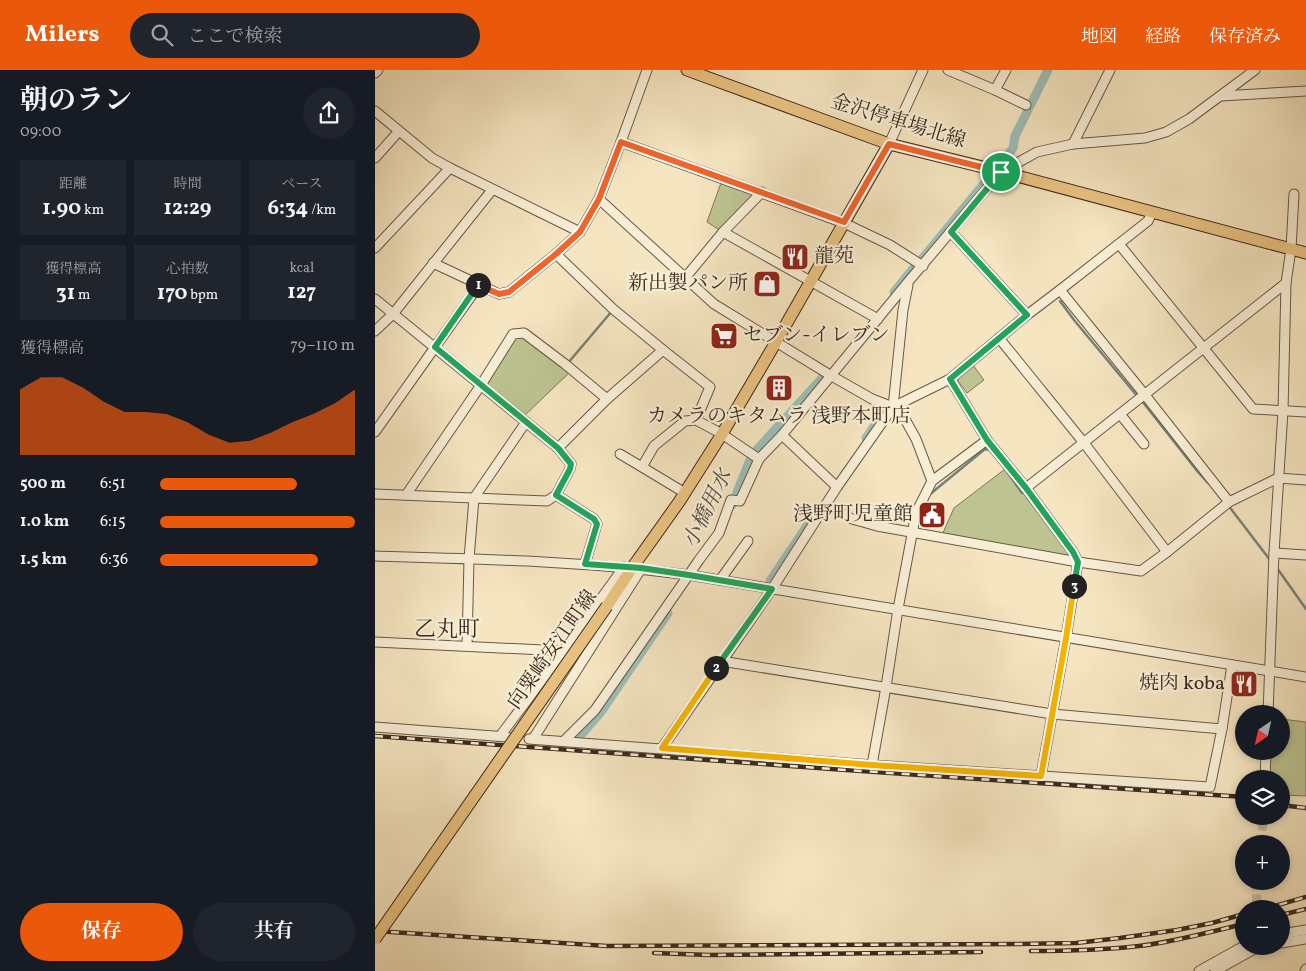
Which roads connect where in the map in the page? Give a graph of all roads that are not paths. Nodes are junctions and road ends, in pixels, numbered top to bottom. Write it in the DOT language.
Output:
graph roads {
  1 [pos="378,70"];
  2 [pos="647,70"];
  3 [pos="687,70"];
  4 [pos="923,70"];
  5 [pos="948,70"];
  6 [pos="1006,70"];
  7 [pos="1110,70"];
  8 [pos="1255,70"];
  9 [pos="375,74"];
  10 [pos="995,90"];
  11 [pos="1306,91"];
  12 [pos="1221,96"];
  13 [pos="1026,105"];
  14 [pos="375,111"];
  15 [pos="399,131"];
  16 [pos="621,142"];
  17 [pos="889,144"];
  18 [pos="1073,144"];
  19 [pos="375,158"];
  20 [pos="450,168"];
  21 [pos="1001,172"];
  22 [pos="492,190"];
  23 [pos="762,192"];
  24 [pos="1294,194"];
  25 [pos="599,199"];
  26 [pos="1152,212"];
  27 [pos="844,222"];
  28 [pos="580,232"];
  29 [pos="723,232"];
  30 [pos="951,232"];
  31 [pos="1119,244"];
  32 [pos="375,248"];
  33 [pos="1291,249"];
  34 [pos="1306,253"];
  35 [pos="556,254"];
  36 [pos="433,263"];
  37 [pos="923,266"];
  38 [pos="685,278"];
  39 [pos="812,281"];
  40 [pos="908,282"];
  41 [pos="1287,283"];
  42 [pos="479,285"];
  43 [pos="1060,290"];
  44 [pos="375,299"];
  45 [pos="393,314"];
  46 [pos="1027,315"];
  47 [pos="878,319"];
  48 [pos="375,331"];
  49 [pos="999,338"];
  50 [pos="777,342"];
  51 [pos="435,347"];
  52 [pos="1204,348"];
  53 [pos="663,350"];
  54 [pos="830,376"];
  55 [pos="950,379"];
  56 [pos="481,385"];
  57 [pos="1145,395"];
  58 [pos="607,400"];
  59 [pos="893,407"];
  60 [pos="1283,411"];
  61 [pos="1306,412"];
  62 [pos="1120,414"];
  63 [pos="696,420"];
  64 [pos="526,422"];
  65 [pos="375,432"];
  66 [pos="722,434"];
  67 [pos="782,435"];
  68 [pos="987,440"];
  69 [pos="1084,443"];
  70 [pos="1144,444"];
  71 [pos="558,448"];
  72 [pos="620,454"];
  73 [pos="759,459"];
  74 [pos="642,467"];
  75 [pos="1278,478"];
  76 [pos="1306,480"];
  77 [pos="931,481"];
  78 [pos="837,487"];
  79 [pos="1026,488"];
  80 [pos="685,493"];
  81 [pos="375,494"];
  82 [pos="406,495"];
  83 [pos="556,495"];
  84 [pos="474,498"];
  85 [pos="1229,502"];
  86 [pos="826,505"];
  87 [pos="913,532"];
  88 [pos="747,541"];
  89 [pos="1167,552"];
  90 [pos="1274,554"];
  91 [pos="1306,555"];
  92 [pos="375,556"];
  93 [pos="469,559"];
  94 [pos="1078,562"];
  95 [pos="585,564"];
  96 [pos="632,568"];
  97 [pos="689,575"];
  98 [pos="721,580"];
  99 [pos="772,589"];
  100 [pos="898,609"];
  101 [pos="1066,638"];
  102 [pos="375,642"];
  103 [pos="467,646"];
  104 [pos="563,651"];
  105 [pos="721,661"];
  106 [pos="1231,665"];
  107 [pos="1269,671"];
  108 [pos="1306,677"];
  109 [pos="886,687"];
  110 [pos="1268,705"];
  111 [pos="1052,714"];
  112 [pos="375,728"];
  113 [pos="1222,729"];
  114 [pos="564,741"];
  115 [pos="662,748"];
  116 [pos="872,765"];
  117 [pos="1041,776"];
  118 [pos="1306,930"];
  119 [pos="1290,933"];
  120 [pos="375,939"];
  121 [pos="1306,939"];
  122 [pos="1290,942"];
  123 [pos="1235,951"];
  124 [pos="1244,955"];
  125 [pos="1199,971"];
  126 [pos="1215,971"];
  1 -- 9 [label="street"];
  2 -- 16 [label="street"];
  3 -- 17 [label="main road, 金沢停車場北線"];
  4 -- 17 [label="street"];
  5 -- 10 [label="street"];
  6 -- 10 [label="street"];
  7 -- 18 [label="street"];
  8 -- 12 [label="street"];
  10 -- 13 [label="street"];
  11 -- 12 [label="street"];
  12 -- 18 [label="street"];
  14 -- 15 [label="street"];
  15 -- 19 [label="street"];
  15 -- 20 [label="street"];
  16 -- 23 [label="street"];
  16 -- 25 [label="street"];
  17 -- 21 [label="main road, 金沢停車場北線"];
  17 -- 27 [label="main road, 向粟崎安江町線"];
  18 -- 21 [label="street"];
  20 -- 22 [label="street"];
  20 -- 32 [label="street"];
  21 -- 26 [label="main road, 金沢停車場北線"];
  21 -- 30 [label="street"];
  22 -- 28 [label="street"];
  22 -- 36 [label="street"];
  23 -- 27 [label="street"];
  23 -- 29 [label="street"];
  24 -- 33 [label="street"];
  25 -- 28 [label="street"];
  25 -- 38 [label="street"];
  26 -- 31 [label="street"];
  26 -- 33 [label="main road, 金沢停車場北線"];
  27 -- 37 [label="street"];
  27 -- 39 [label="main road, 向粟崎安江町線"];
  28 -- 35 [label="street"];
  29 -- 38 [label="street"];
  29 -- 39 [label="street"];
  30 -- 37 [label="street"];
  30 -- 46 [label="street"];
  31 -- 43 [label="street"];
  31 -- 52 [label="street"];
  33 -- 34 [label="main road, 金沢停車場北線"];
  33 -- 41 [label="street"];
  35 -- 42 [label="street"];
  35 -- 53 [label="street"];
  36 -- 42 [label="street"];
  36 -- 45 [label="street"];
  37 -- 40 [label="street"];
  38 -- 50 [label="street"];
  39 -- 47 [label="street"];
  39 -- 50 [label="main road, 向粟崎安江町線"];
  40 -- 47 [label="street"];
  40 -- 59 [label="street"];
  41 -- 52 [label="street"];
  41 -- 60 [label="street"];
  42 -- 51 [label="street"];
  43 -- 46 [label="street"];
  43 -- 57 [label="street"];
  44 -- 45 [label="street"];
  45 -- 48 [label="street"];
  45 -- 51 [label="street"];
  46 -- 49 [label="street"];
  47 -- 54 [label="street"];
  49 -- 55 [label="street"];
  49 -- 69 [label="street"];
  50 -- 54 [label="street"];
  50 -- 66 [label="main road, 向粟崎安江町線"];
  51 -- 56 [label="street"];
  51 -- 65 [label="street"];
  52 -- 57 [label="street"];
  52 -- 60 [label="street"];
  53 -- 58 [label="street"];
  53 -- 63 [label="street"];
  54 -- 59 [label="street"];
  54 -- 67 [label="street"];
  55 -- 59 [label="street"];
  55 -- 68 [label="street"];
  56 -- 58 [label="street"];
  56 -- 64 [label="street"];
  56 -- 82 [label="street"];
  57 -- 62 [label="street"];
  57 -- 85 [label="street"];
  58 -- 71 [label="street"];
  59 -- 77 [label="street"];
  59 -- 78 [label="street"];
  60 -- 61 [label="street"];
  60 -- 75 [label="street"];
  62 -- 69 [label="street"];
  62 -- 70 [label="street"];
  63 -- 66 [label="street"];
  63 -- 74 [label="street"];
  64 -- 71 [label="street"];
  64 -- 84 [label="street"];
  66 -- 73 [label="street"];
  66 -- 80 [label="main road, 向粟崎安江町線"];
  67 -- 73 [label="street"];
  67 -- 78 [label="street"];
  68 -- 77 [label="street"];
  68 -- 79 [label="street"];
  69 -- 79 [label="street"];
  69 -- 89 [label="street"];
  71 -- 83 [label="street"];
  72 -- 74 [label="street"];
  73 -- 97 [label="street"];
  74 -- 80 [label="street"];
  75 -- 76 [label="street"];
  75 -- 85 [label="street"];
  75 -- 90 [label="street"];
  77 -- 87 [label="street"];
  78 -- 86 [label="street"];
  79 -- 94 [label="street"];
  80 -- 96 [label="main road, 向粟崎安江町線"];
  81 -- 82 [label="street"];
  82 -- 84 [label="street"];
  83 -- 84 [label="street"];
  83 -- 95 [label="street"];
  84 -- 93 [label="street"];
  85 -- 89 [label="street"];
  86 -- 87 [label="street"];
  86 -- 99 [label="street"];
  87 -- 94 [label="street"];
  87 -- 100 [label="street"];
  88 -- 98 [label="street"];
  89 -- 94 [label="street"];
  90 -- 91 [label="street"];
  90 -- 107 [label="street"];
  92 -- 93 [label="street"];
  93 -- 95 [label="street"];
  93 -- 103 [label="street"];
  94 -- 101 [label="street"];
  95 -- 96 [label="street"];
  96 -- 97 [label="street"];
  96 -- 104 [label="street"];
  96 -- 114 [label="street"];
  96 -- 120 [label="main road, 向粟崎安江町線, bridge"];
  97 -- 98 [label="street"];
  97 -- 114 [label="street"];
  98 -- 99 [label="street"];
  99 -- 100 [label="street"];
  99 -- 105 [label="street"];
  100 -- 101 [label="street"];
  100 -- 109 [label="street"];
  101 -- 106 [label="street"];
  101 -- 111 [label="street"];
  102 -- 103 [label="street"];
  103 -- 104 [label="street"];
  104 -- 112 [label="street"];
  105 -- 109 [label="street"];
  105 -- 115 [label="street"];
  106 -- 107 [label="street"];
  106 -- 113 [label="street"];
  107 -- 108 [label="street"];
  107 -- 110 [label="street"];
  109 -- 111 [label="street"];
  109 -- 116 [label="street"];
  111 -- 113 [label="street"];
  111 -- 117 [label="street"];
  113 -- 117 [label="street"];
  114 -- 115 [label="street"];
  115 -- 116 [label="street"];
  116 -- 117 [label="street"];
  118 -- 119 [label="street"];
  121 -- 122 [label="street"];
  123 -- 125 [label="street"];
  124 -- 126 [label="street"];
}
